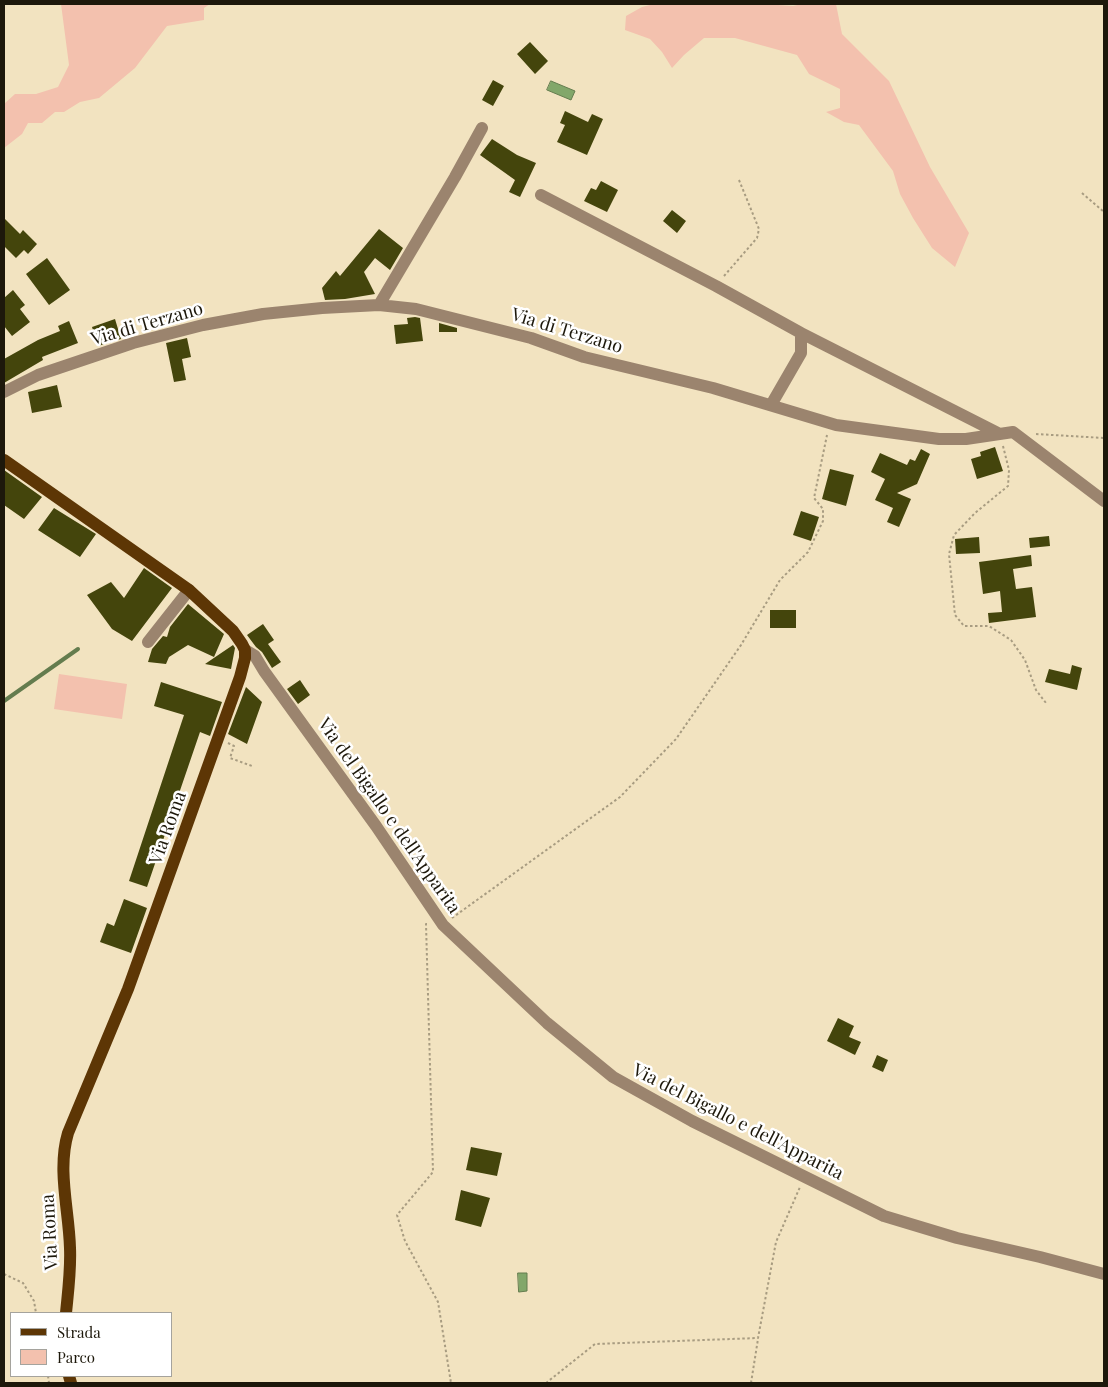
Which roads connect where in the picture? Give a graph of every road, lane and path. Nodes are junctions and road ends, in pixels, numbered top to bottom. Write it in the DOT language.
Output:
graph roads {
  1 [pos="482,128"];
  2 [pos="739,180"];
  3 [pos="1082,193"];
  4 [pos="541,195"];
  5 [pos="1104,212"];
  6 [pos="716,286"];
  7 [pos="379,305"];
  8 [pos="801,333"];
  9 [pos="4,392"];
  10 [pos="771,405"];
  11 [pos="830,423"];
  12 [pos="1007,433"];
  13 [pos="1104,438"];
  14 [pos="4,460"];
  15 [pos="1104,501"];
  16 [pos="189,590"];
  17 [pos="148,642"];
  18 [pos="245,650"];
  19 [pos="243,664"];
  20 [pos="264,671"];
  21 [pos="1046,703"];
  22 [pos="232,744"];
  23 [pos="252,766"];
  24 [pos="443,925"];
  25 [pos="805,1176"];
  26 [pos="4,1274"];
  27 [pos="1104,1274"];
  28 [pos="36,1312"];
  29 [pos="66,1312"];
  30 [pos="758,1338"];
  31 [pos="451,1383"];
  32 [pos="546,1383"];
  33 [pos="751,1383"];
  1 -- 7 [label="street"];
  2 -- 6 [label="path"];
  3 -- 5 [label="path"];
  4 -- 6 [label="street"];
  6 -- 8 [label="street"];
  7 -- 9 [label="street, Via di Terzano"];
  7 -- 10 [label="street, Via di Terzano"];
  8 -- 10 [label="street"];
  8 -- 12 [label="street"];
  10 -- 11 [label="street, Via di Terzano"];
  11 -- 12 [label="street, Via di Terzano"];
  11 -- 24 [label="path"];
  12 -- 13 [label="path"];
  12 -- 15 [label="street"];
  12 -- 21 [label="path"];
  14 -- 16 [label="main road"];
  16 -- 17 [label="street"];
  16 -- 18 [label="main road"];
  18 -- 19 [label="main road, Via Roma"];
  18 -- 20 [label="street, Via del Bigallo e dell'Apparita"];
  19 -- 20 [label="street"];
  19 -- 29 [label="main road, Via Roma"];
  20 -- 24 [label="street, Via del Bigallo e dell'Apparita"];
  22 -- 23 [label="path"];
  24 -- 25 [label="street, Via del Bigallo e dell'Apparita"];
  24 -- 31 [label="path"];
  25 -- 27 [label="street, Via del Bigallo e dell'Apparita"];
  25 -- 30 [label="path"];
  26 -- 28 [label="path"];
  30 -- 32 [label="path"];
  30 -- 33 [label="path"];
}
